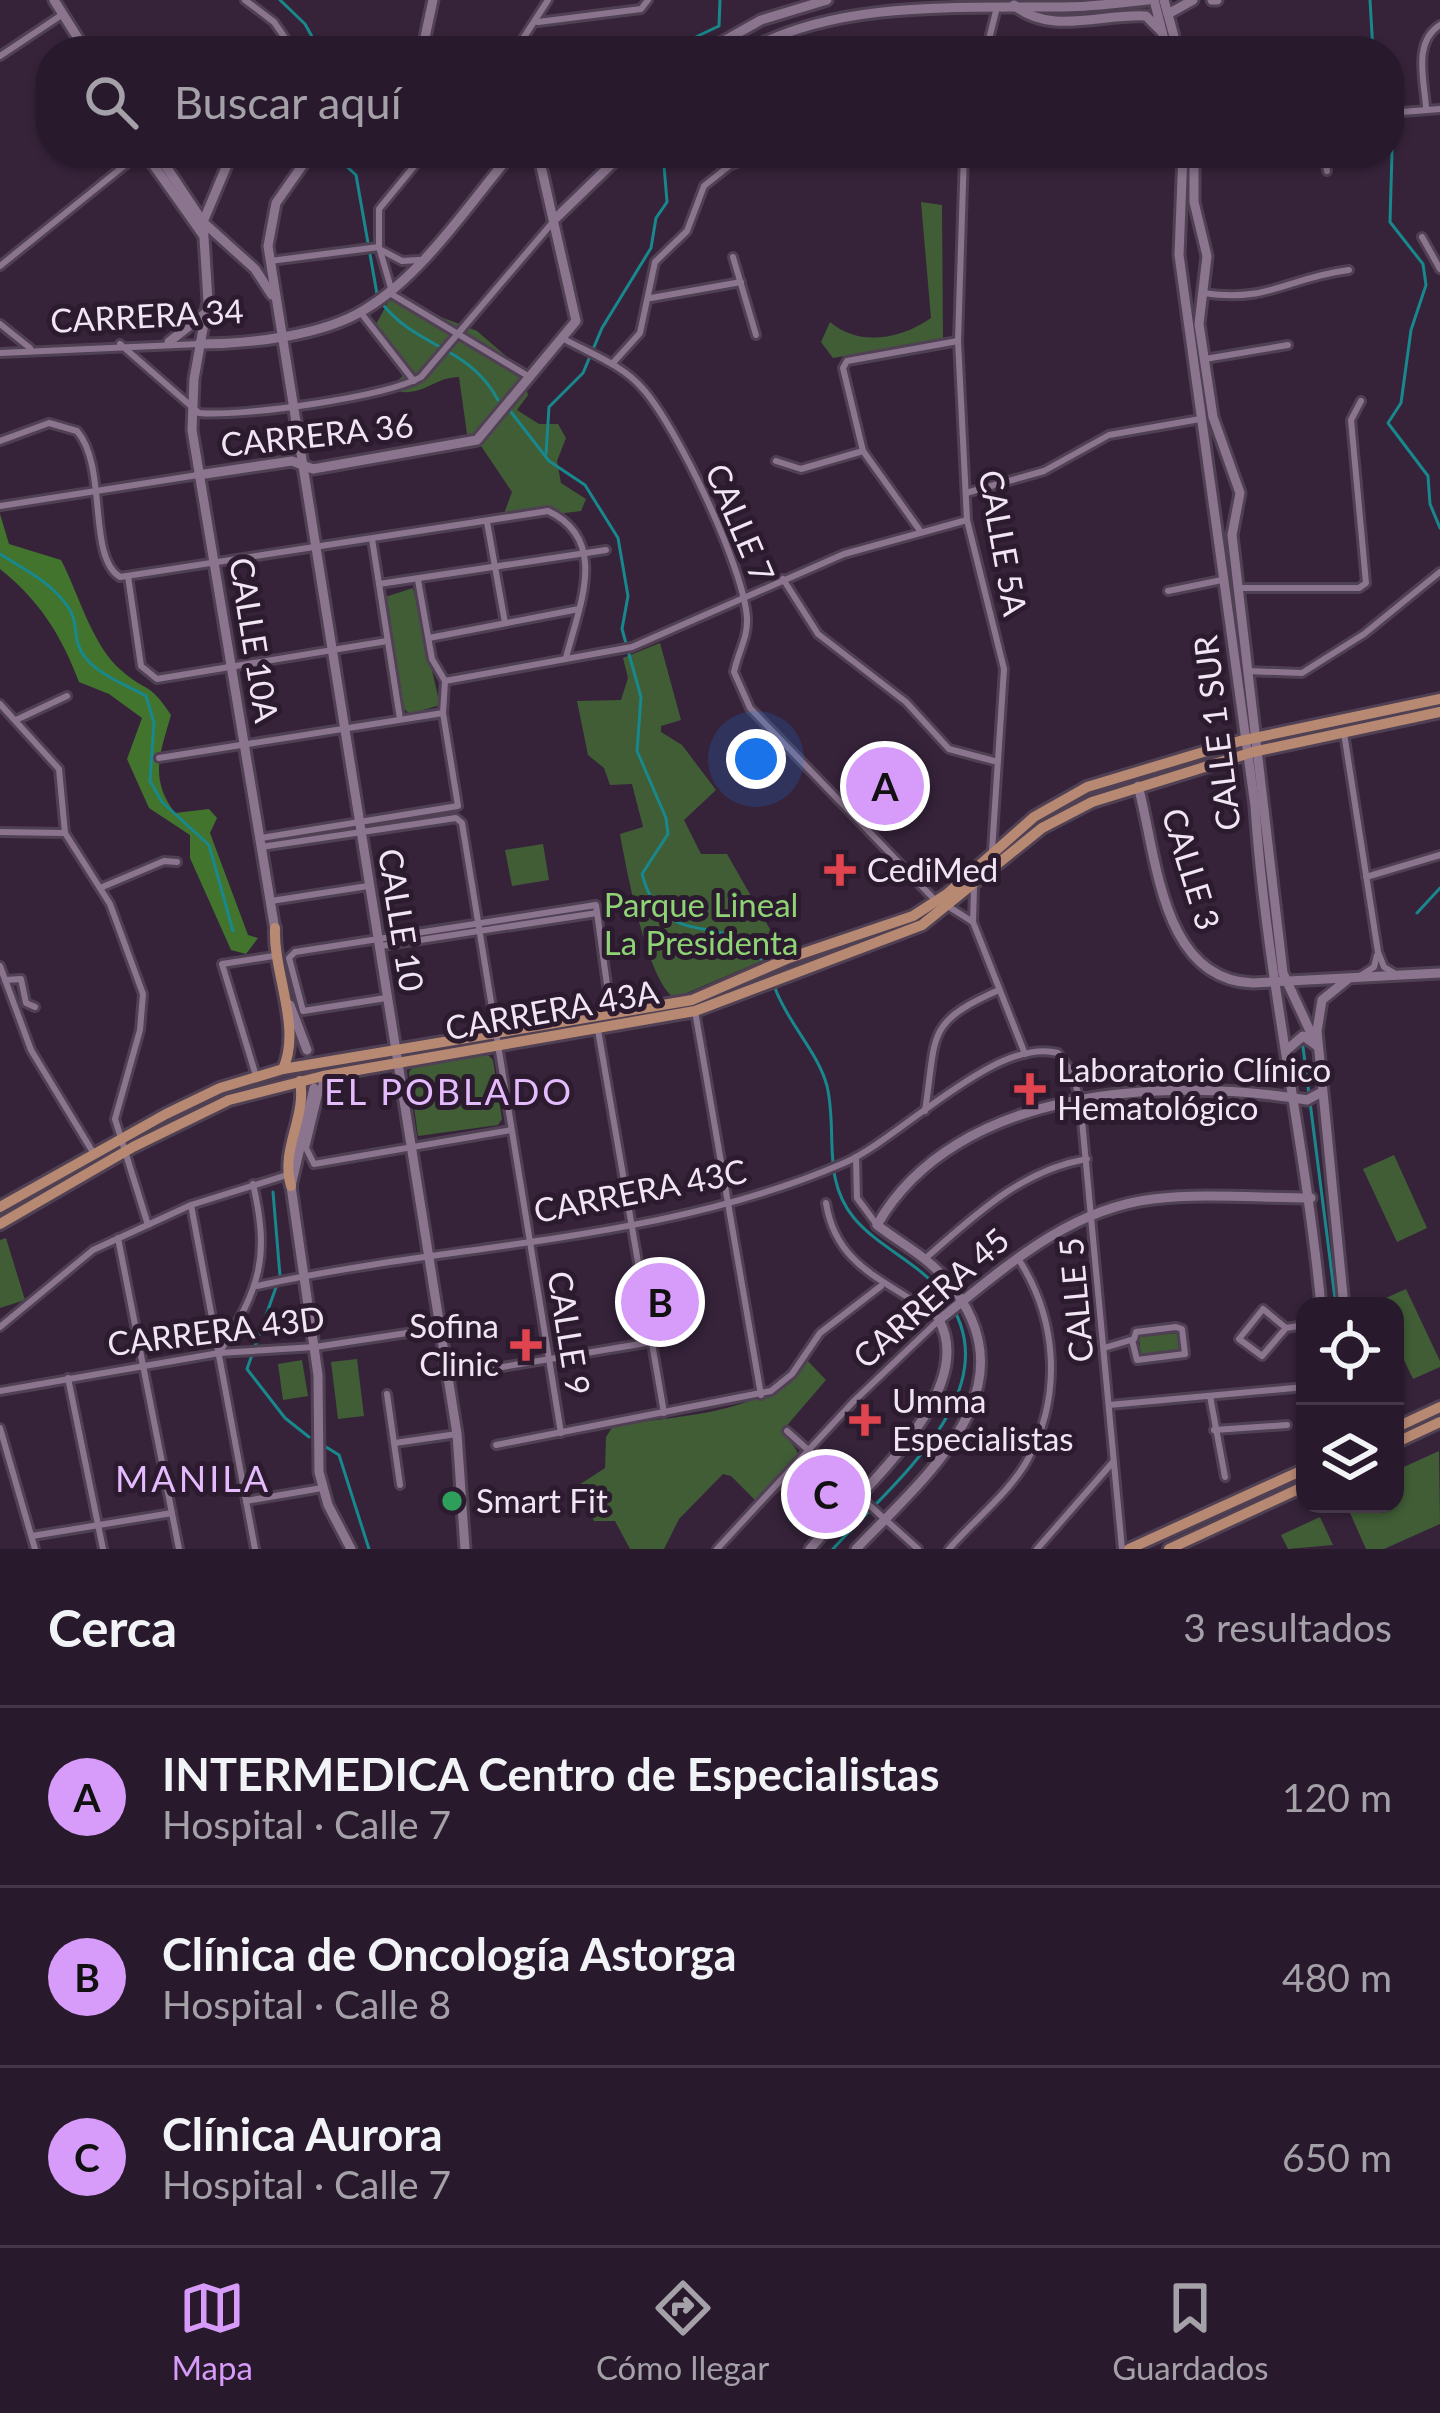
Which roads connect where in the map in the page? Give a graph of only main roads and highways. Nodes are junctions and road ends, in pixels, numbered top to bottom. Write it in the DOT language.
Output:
graph roads {
  1 [pos="1440,699"];
  2 [pos="1440,712"];
  3 [pos="1252,745"];
  4 [pos="997,860"];
  5 [pos="275,928"];
  6 [pos="283,1069"];
  7 [pos="300,1081"];
  8 [pos="123,1145"];
  9 [pos="289,1180"];
  10 [pos="0,1207"];
  11 [pos="0,1224"];
  12 [pos="1440,1407"];
  13 [pos="1440,1422"];
  14 [pos="1404,1424"];
  15 [pos="1404,1440"];
  16 [pos="1296,1473"];
  17 [pos="1296,1490"];
  18 [pos="1125,1549"];
  19 [pos="1169,1549"];
  1 -- 3 [label="main road, CARRERA 43A"];
  2 -- 3 [label="main road, CARRERA 43A"];
  3 -- 4 [label="main road, CARRERA 43A"];
  3 -- 4 [label="main road, CARRERA 43A"];
  4 -- 6 [label="main road, CARRERA 43A"];
  4 -- 7 [label="main road, CARRERA 43A"];
  5 -- 6 [label="main road"];
  6 -- 8 [label="main road, CARRERA 43A"];
  7 -- 8 [label="main road, CARRERA 43A"];
  7 -- 9 [label="main road"];
  8 -- 10 [label="main road, CARRERA 43A"];
  8 -- 11 [label="main road, CARRERA 43A"];
  12 -- 14 [label="main road"];
  13 -- 15 [label="main road"];
  16 -- 18 [label="main road"];
  17 -- 19 [label="main road"];
}
